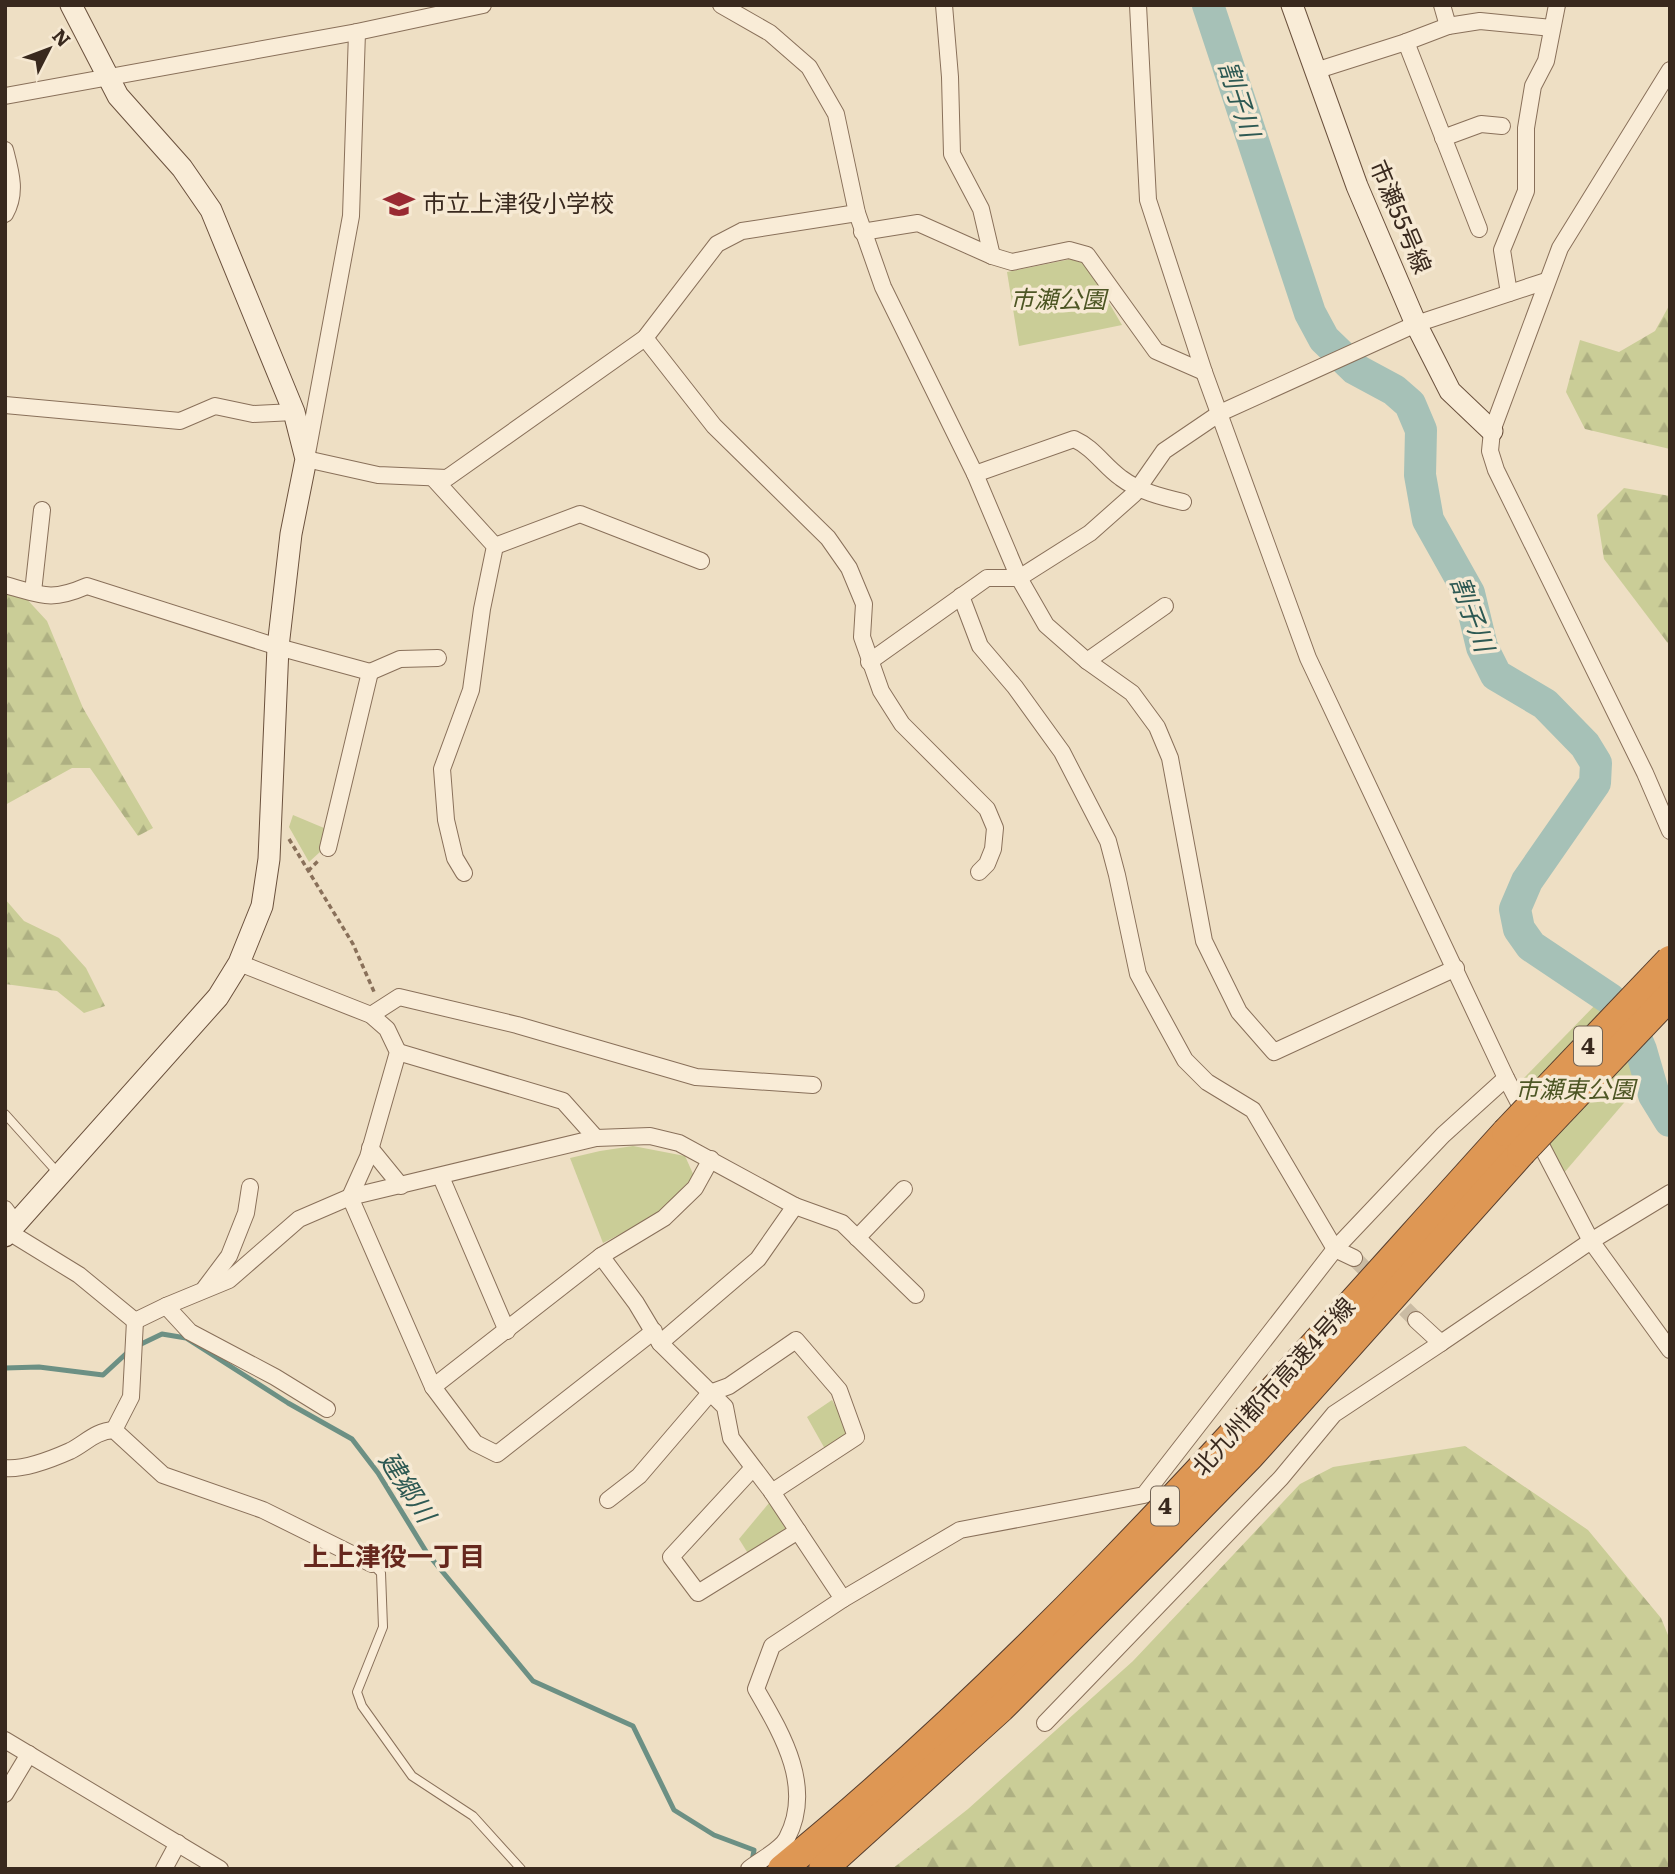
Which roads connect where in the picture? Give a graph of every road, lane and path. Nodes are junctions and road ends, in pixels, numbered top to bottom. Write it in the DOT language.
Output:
graph roads {
  1 [pos="71,5"];
  2 [pos="483,5"];
  3 [pos="721,5"];
  4 [pos="944,5"];
  5 [pos="1138,5"];
  6 [pos="1292,5"];
  7 [pos="1442,5"];
  8 [pos="1557,5"];
  9 [pos="1448,26"];
  10 [pos="1552,28"];
  11 [pos="357,32"];
  12 [pos="1406,42"];
  13 [pos="1670,70"];
  14 [pos="1315,71"];
  15 [pos="109,76"];
  16 [pos="5,96"];
  17 [pos="1502,125"];
  18 [pos="1443,138"];
  19 [pos="5,150"];
  20 [pos="5,214"];
  21 [pos="857,214"];
  22 [pos="1479,229"];
  23 [pos="863,232"];
  24 [pos="992,256"];
  25 [pos="1546,281"];
  26 [pos="1509,293"];
  27 [pos="1416,324"];
  28 [pos="645,338"];
  29 [pos="1204,372"];
  30 [pos="5,405"];
  31 [pos="294,412"];
  32 [pos="1220,413"];
  33 [pos="1492,431"];
  34 [pos="306,459"];
  35 [pos="975,474"];
  36 [pos="434,479"];
  37 [pos="1139,487"];
  38 [pos="1183,502"];
  39 [pos="41,510"];
  40 [pos="495,546"];
  41 [pos="701,561"];
  42 [pos="1019,578"];
  43 [pos="5,585"];
  44 [pos="33,592"];
  45 [pos="961,596"];
  46 [pos="1166,606"];
  47 [pos="278,647"];
  48 [pos="438,659"];
  49 [pos="1087,661"];
  50 [pos="869,662"];
  51 [pos="370,672"];
  52 [pos="270,807"];
  53 [pos="1670,831"];
  54 [pos="328,848"];
  55 [pos="979,872"];
  56 [pos="464,873"];
  57 [pos="1670,960"];
  58 [pos="239,964"];
  59 [pos="1456,968"];
  60 [pos="1670,996"];
  61 [pos="376,1011"];
  62 [pos="397,1052"];
  63 [pos="1506,1078"];
  64 [pos="813,1085"];
  65 [pos="5,1114"];
  66 [pos="596,1139"];
  67 [pos="1513,1142"];
  68 [pos="370,1149"];
  69 [pos="711,1159"];
  70 [pos="61,1175"];
  71 [pos="441,1177"];
  72 [pos="401,1185"];
  73 [pos="250,1188"];
  74 [pos="904,1189"];
  75 [pos="1670,1192"];
  76 [pos="350,1197"];
  77 [pos="795,1206"];
  78 [pos="9,1225"];
  79 [pos="858,1238"];
  80 [pos="1591,1241"];
  81 [pos="1335,1249"];
  82 [pos="601,1256"];
  83 [pos="1354,1258"];
  84 [pos="204,1290"];
  85 [pos="916,1295"];
  86 [pos="166,1306"];
  87 [pos="1416,1320"];
  88 [pos="135,1325"];
  89 [pos="508,1331"];
  90 [pos="657,1337"];
  91 [pos="1441,1343"];
  92 [pos="1670,1350"];
  93 [pos="433,1387"];
  94 [pos="710,1393"];
  95 [pos="327,1409"];
  96 [pos="114,1430"];
  97 [pos="5,1468"];
  98 [pos="753,1468"];
  99 [pos="772,1492"];
  100 [pos="608,1500"];
  101 [pos="798,1531"];
  102 [pos="372,1564"];
  103 [pos="844,1599"];
  104 [pos="1045,1723"];
  105 [pos="5,1740"];
  106 [pos="29,1754"];
  107 [pos="5,1794"];
  108 [pos="177,1843"];
  109 [pos="792,1862"];
  110 [pos="164,1869"];
  111 [pos="220,1869"];
  112 [pos="521,1869"];
  113 [pos="749,1869"];
  1 -- 15 [label="street"];
  2 -- 11 [label="street"];
  3 -- 21 [label="street"];
  4 -- 24 [label="street"];
  5 -- 29 [label="street"];
  6 -- 14 [label="street, 市瀬55号線"];
  7 -- 9 [label="street"];
  8 -- 10 [label="street"];
  9 -- 10 [label="street"];
  9 -- 12 [label="street"];
  10 -- 26 [label="street"];
  11 -- 15 [label="street"];
  11 -- 34 [label="street"];
  12 -- 14 [label="street"];
  12 -- 18 [label="street"];
  13 -- 25 [label="street"];
  14 -- 27 [label="street, 市瀬55号線"];
  15 -- 16 [label="street"];
  15 -- 31 [label="street"];
  17 -- 18 [label="street"];
  18 -- 22 [label="street"];
  19 -- 20 [label="street"];
  21 -- 23 [label="street"];
  21 -- 28 [label="street"];
  23 -- 24 [label="street"];
  23 -- 35 [label="street"];
  24 -- 29 [label="street"];
  25 -- 26 [label="street"];
  25 -- 33 [label="street"];
  26 -- 27 [label="street"];
  27 -- 32 [label="street"];
  27 -- 33 [label="street, 市瀬55号線"];
  28 -- 36 [label="street"];
  28 -- 50 [label="street"];
  29 -- 32 [label="street"];
  30 -- 31 [label="street"];
  31 -- 34 [label="street"];
  32 -- 37 [label="street"];
  32 -- 59 [label="street"];
  33 -- 53 [label="street"];
  34 -- 36 [label="street"];
  34 -- 47 [label="street"];
  35 -- 37 [label="street"];
  35 -- 42 [label="street"];
  36 -- 40 [label="street"];
  37 -- 38 [label="street"];
  37 -- 42 [label="street"];
  39 -- 44 [label="street"];
  40 -- 41 [label="street"];
  40 -- 56 [label="street"];
  42 -- 45 [label="street"];
  42 -- 49 [label="street"];
  43 -- 44 [label="street"];
  44 -- 47 [label="street"];
  45 -- 50 [label="street"];
  45 -- 81 [label="street"];
  46 -- 49 [label="street"];
  47 -- 51 [label="street"];
  47 -- 52 [label="street"];
  48 -- 51 [label="street"];
  49 -- 59 [label="street"];
  50 -- 55 [label="street"];
  51 -- 54 [label="street"];
  52 -- 58 [label="street"];
  52 -- 61 [label="path"];
  57 -- 67 [label="highway, 北九州都市高速4号線 / 4, bridge"];
  58 -- 61 [label="street"];
  58 -- 70 [label="street"];
  59 -- 63 [label="street"];
  60 -- 67 [label="highway, 北九州都市高速4号線 / 4, bridge"];
  61 -- 62 [label="street"];
  61 -- 64 [label="street"];
  62 -- 66 [label="street"];
  62 -- 68 [label="street"];
  63 -- 80 [label="street"];
  63 -- 81 [label="street"];
  65 -- 70 [label="lane"];
  66 -- 69 [label="street"];
  66 -- 71 [label="street"];
  67 -- 109 [label="highway, 北九州都市高速4号線 / 4"];
  68 -- 72 [label="street"];
  68 -- 76 [label="street"];
  69 -- 77 [label="street"];
  69 -- 82 [label="street"];
  70 -- 78 [label="street"];
  71 -- 72 [label="street"];
  71 -- 89 [label="street"];
  72 -- 76 [label="street"];
  73 -- 84 [label="street"];
  74 -- 79 [label="street"];
  75 -- 80 [label="street"];
  76 -- 84 [label="street"];
  76 -- 93 [label="street"];
  77 -- 79 [label="street"];
  77 -- 90 [label="street"];
  78 -- 88 [label="street"];
  79 -- 85 [label="street"];
  80 -- 91 [label="street"];
  80 -- 92 [label="street"];
  81 -- 83 [label="street"];
  81 -- 103 [label="street"];
  82 -- 89 [label="street"];
  82 -- 90 [label="street"];
  84 -- 86 [label="street"];
  86 -- 88 [label="street"];
  86 -- 95 [label="street"];
  87 -- 91 [label="street"];
  88 -- 96 [label="street"];
  89 -- 93 [label="street"];
  90 -- 93 [label="street"];
  90 -- 94 [label="street"];
  91 -- 104 [label="street"];
  94 -- 98 [label="street"];
  94 -- 99 [label="street"];
  94 -- 100 [label="street"];
  96 -- 97 [label="street"];
  96 -- 102 [label="street"];
  98 -- 99 [label="street"];
  98 -- 101 [label="street"];
  99 -- 101 [label="street"];
  101 -- 103 [label="street"];
  102 -- 112 [label="lane"];
  103 -- 109 [label="street"];
  105 -- 106 [label="street"];
  106 -- 107 [label="street"];
  106 -- 108 [label="street"];
  108 -- 110 [label="street"];
  108 -- 111 [label="street"];
  109 -- 113 [label="street"];
}
